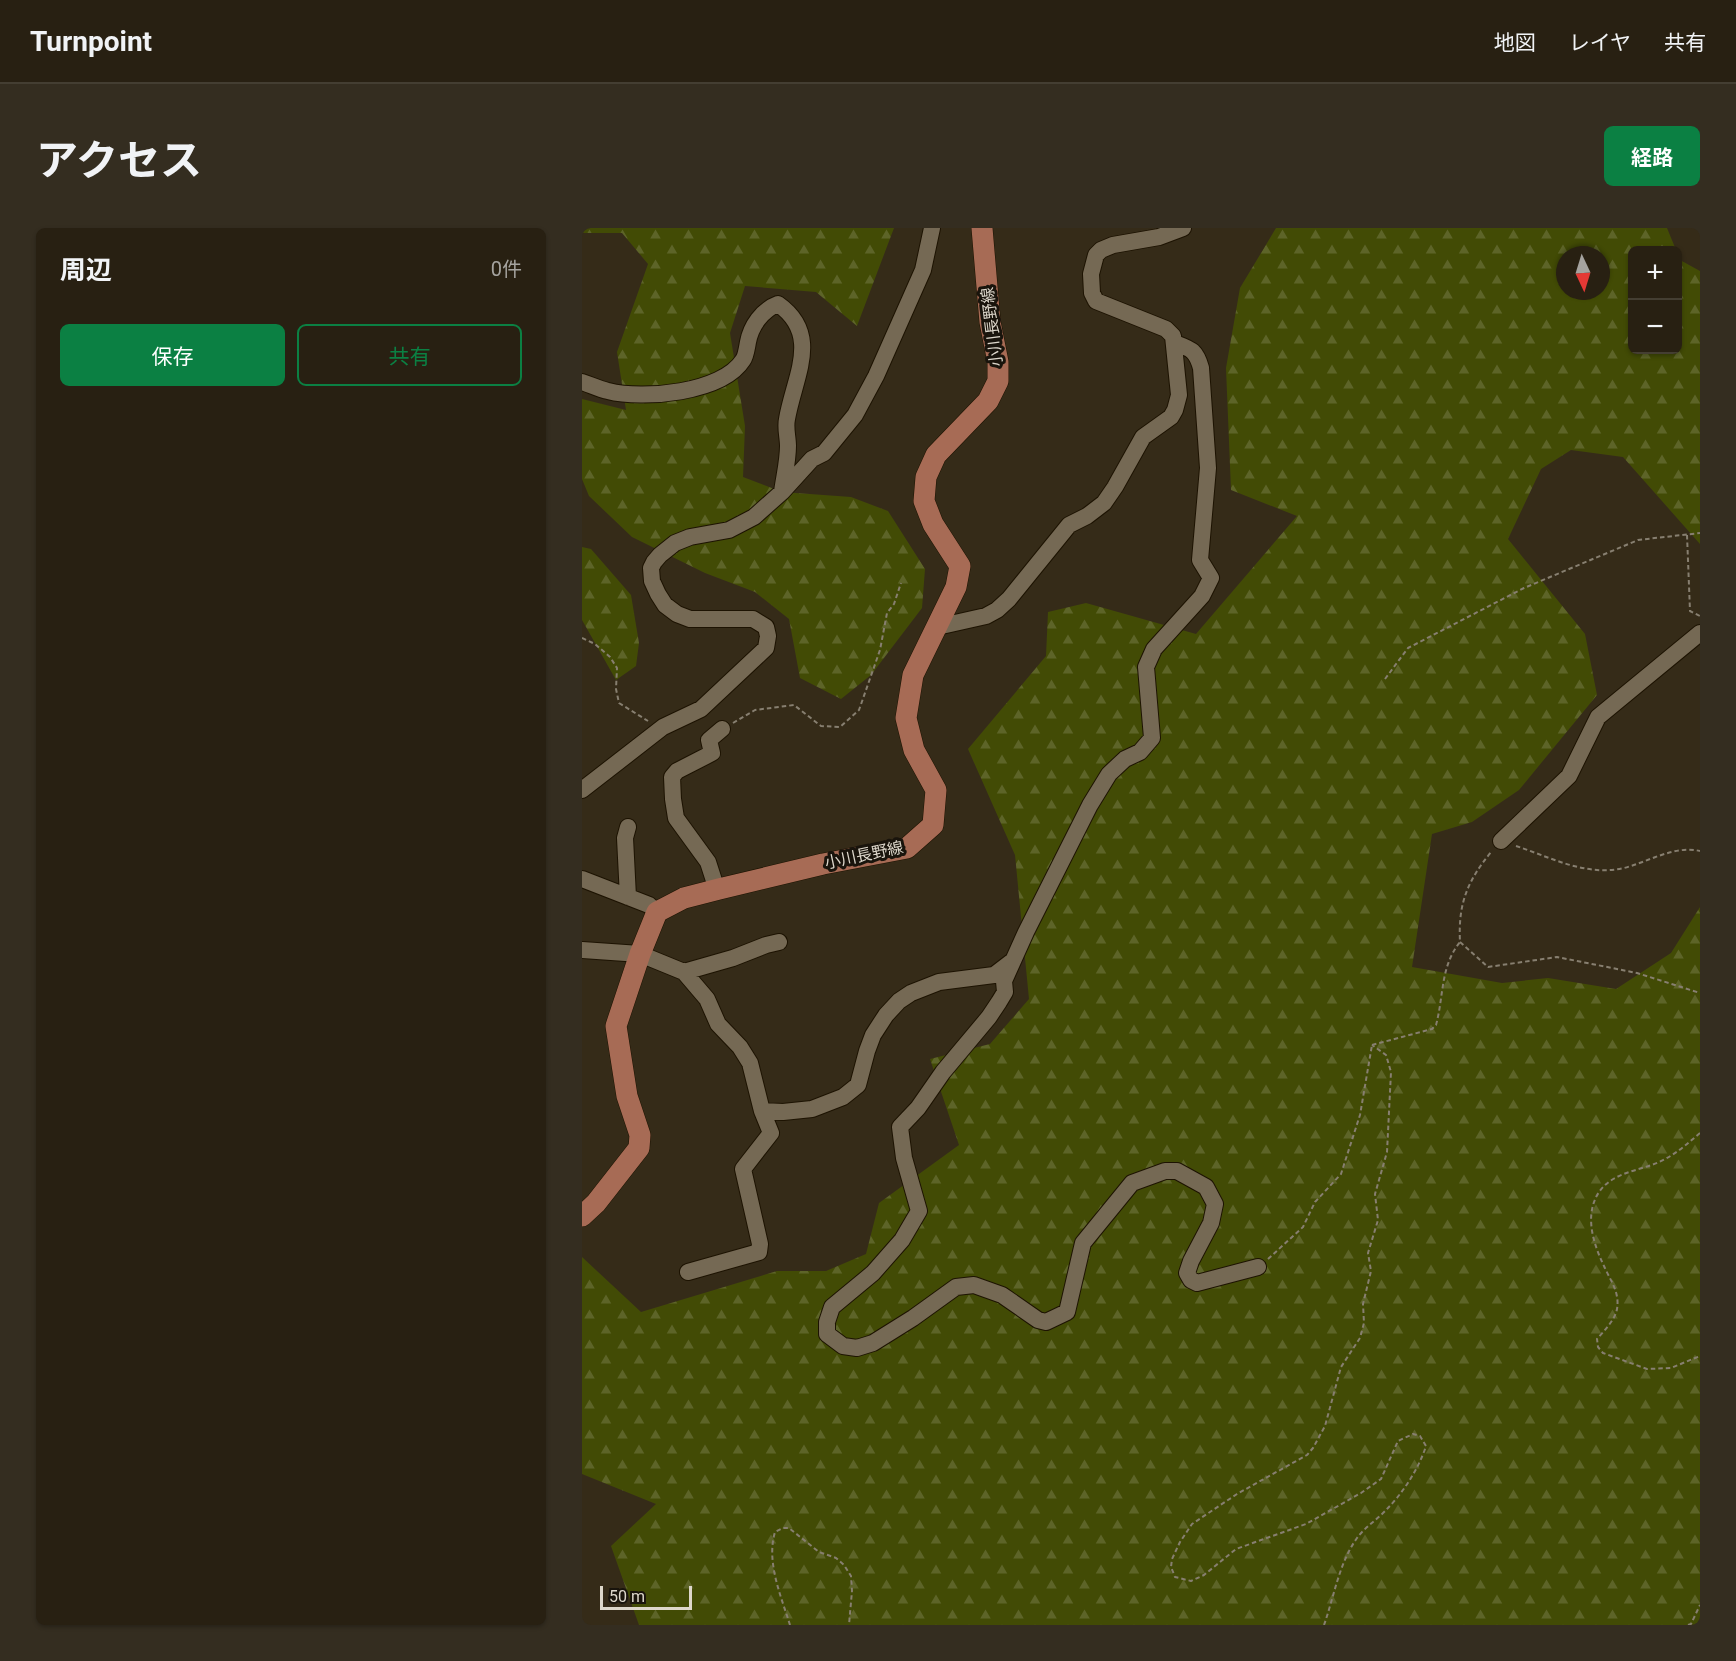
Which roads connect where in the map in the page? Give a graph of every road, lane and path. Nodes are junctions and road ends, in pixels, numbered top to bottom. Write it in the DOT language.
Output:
graph roads {
  1 [pos="932,228"];
  2 [pos="982,228"];
  3 [pos="1183,228"];
  4 [pos="1175,343"];
  5 [pos="582,382"];
  6 [pos="782,492"];
  7 [pos="1700,533"];
  8 [pos="1687,534"];
  9 [pos="901,583"];
  10 [pos="1700,616"];
  11 [pos="938,627"];
  12 [pos="1700,633"];
  13 [pos="582,638"];
  14 [pos="1385,680"];
  15 [pos="660,729"];
  16 [pos="722,729"];
  17 [pos="582,790"];
  18 [pos="628,827"];
  19 [pos="1501,841"];
  20 [pos="1700,850"];
  21 [pos="582,879"];
  22 [pos="717,890"];
  23 [pos="628,897"];
  24 [pos="657,912"];
  25 [pos="779,942"];
  26 [pos="1460,942"];
  27 [pos="582,950"];
  28 [pos="640,954"];
  29 [pos="1012,962"];
  30 [pos="684,972"];
  31 [pos="1700,993"];
  32 [pos="1372,1045"];
  33 [pos="762,1111"];
  34 [pos="1700,1133"];
  35 [pos="582,1216"];
  36 [pos="1258,1267"];
  37 [pos="688,1272"];
  38 [pos="1700,1356"];
  39 [pos="1700,1605"];
  40 [pos="789,1625"];
  41 [pos="849,1625"];
  42 [pos="1324,1625"];
  43 [pos="1688,1625"];
  1 -- 6 [label="street"];
  2 -- 11 [label="main road, 小川長野線"];
  3 -- 4 [label="street"];
  4 -- 11 [label="street"];
  4 -- 29 [label="street"];
  5 -- 6 [label="street"];
  6 -- 15 [label="street"];
  7 -- 8 [label="path"];
  8 -- 10 [label="path"];
  8 -- 14 [label="path"];
  9 -- 16 [label="path"];
  11 -- 22 [label="main road, 小川長野線"];
  12 -- 19 [label="street"];
  13 -- 15 [label="path"];
  15 -- 17 [label="street"];
  16 -- 22 [label="street"];
  18 -- 23 [label="street"];
  19 -- 20 [label="path"];
  19 -- 26 [label="path"];
  21 -- 23 [label="street"];
  22 -- 24 [label="main road, 小川長野線"];
  23 -- 24 [label="street"];
  24 -- 28 [label="main road"];
  25 -- 30 [label="street"];
  26 -- 31 [label="path"];
  26 -- 32 [label="path"];
  27 -- 28 [label="street"];
  28 -- 30 [label="street"];
  28 -- 35 [label="main road"];
  29 -- 33 [label="street"];
  29 -- 36 [label="street"];
  30 -- 33 [label="street"];
  32 -- 36 [label="path"];
  32 -- 42 [label="path"];
  33 -- 37 [label="street"];
  34 -- 38 [label="path"];
  39 -- 43 [label="path"];
  40 -- 41 [label="path"];
}
